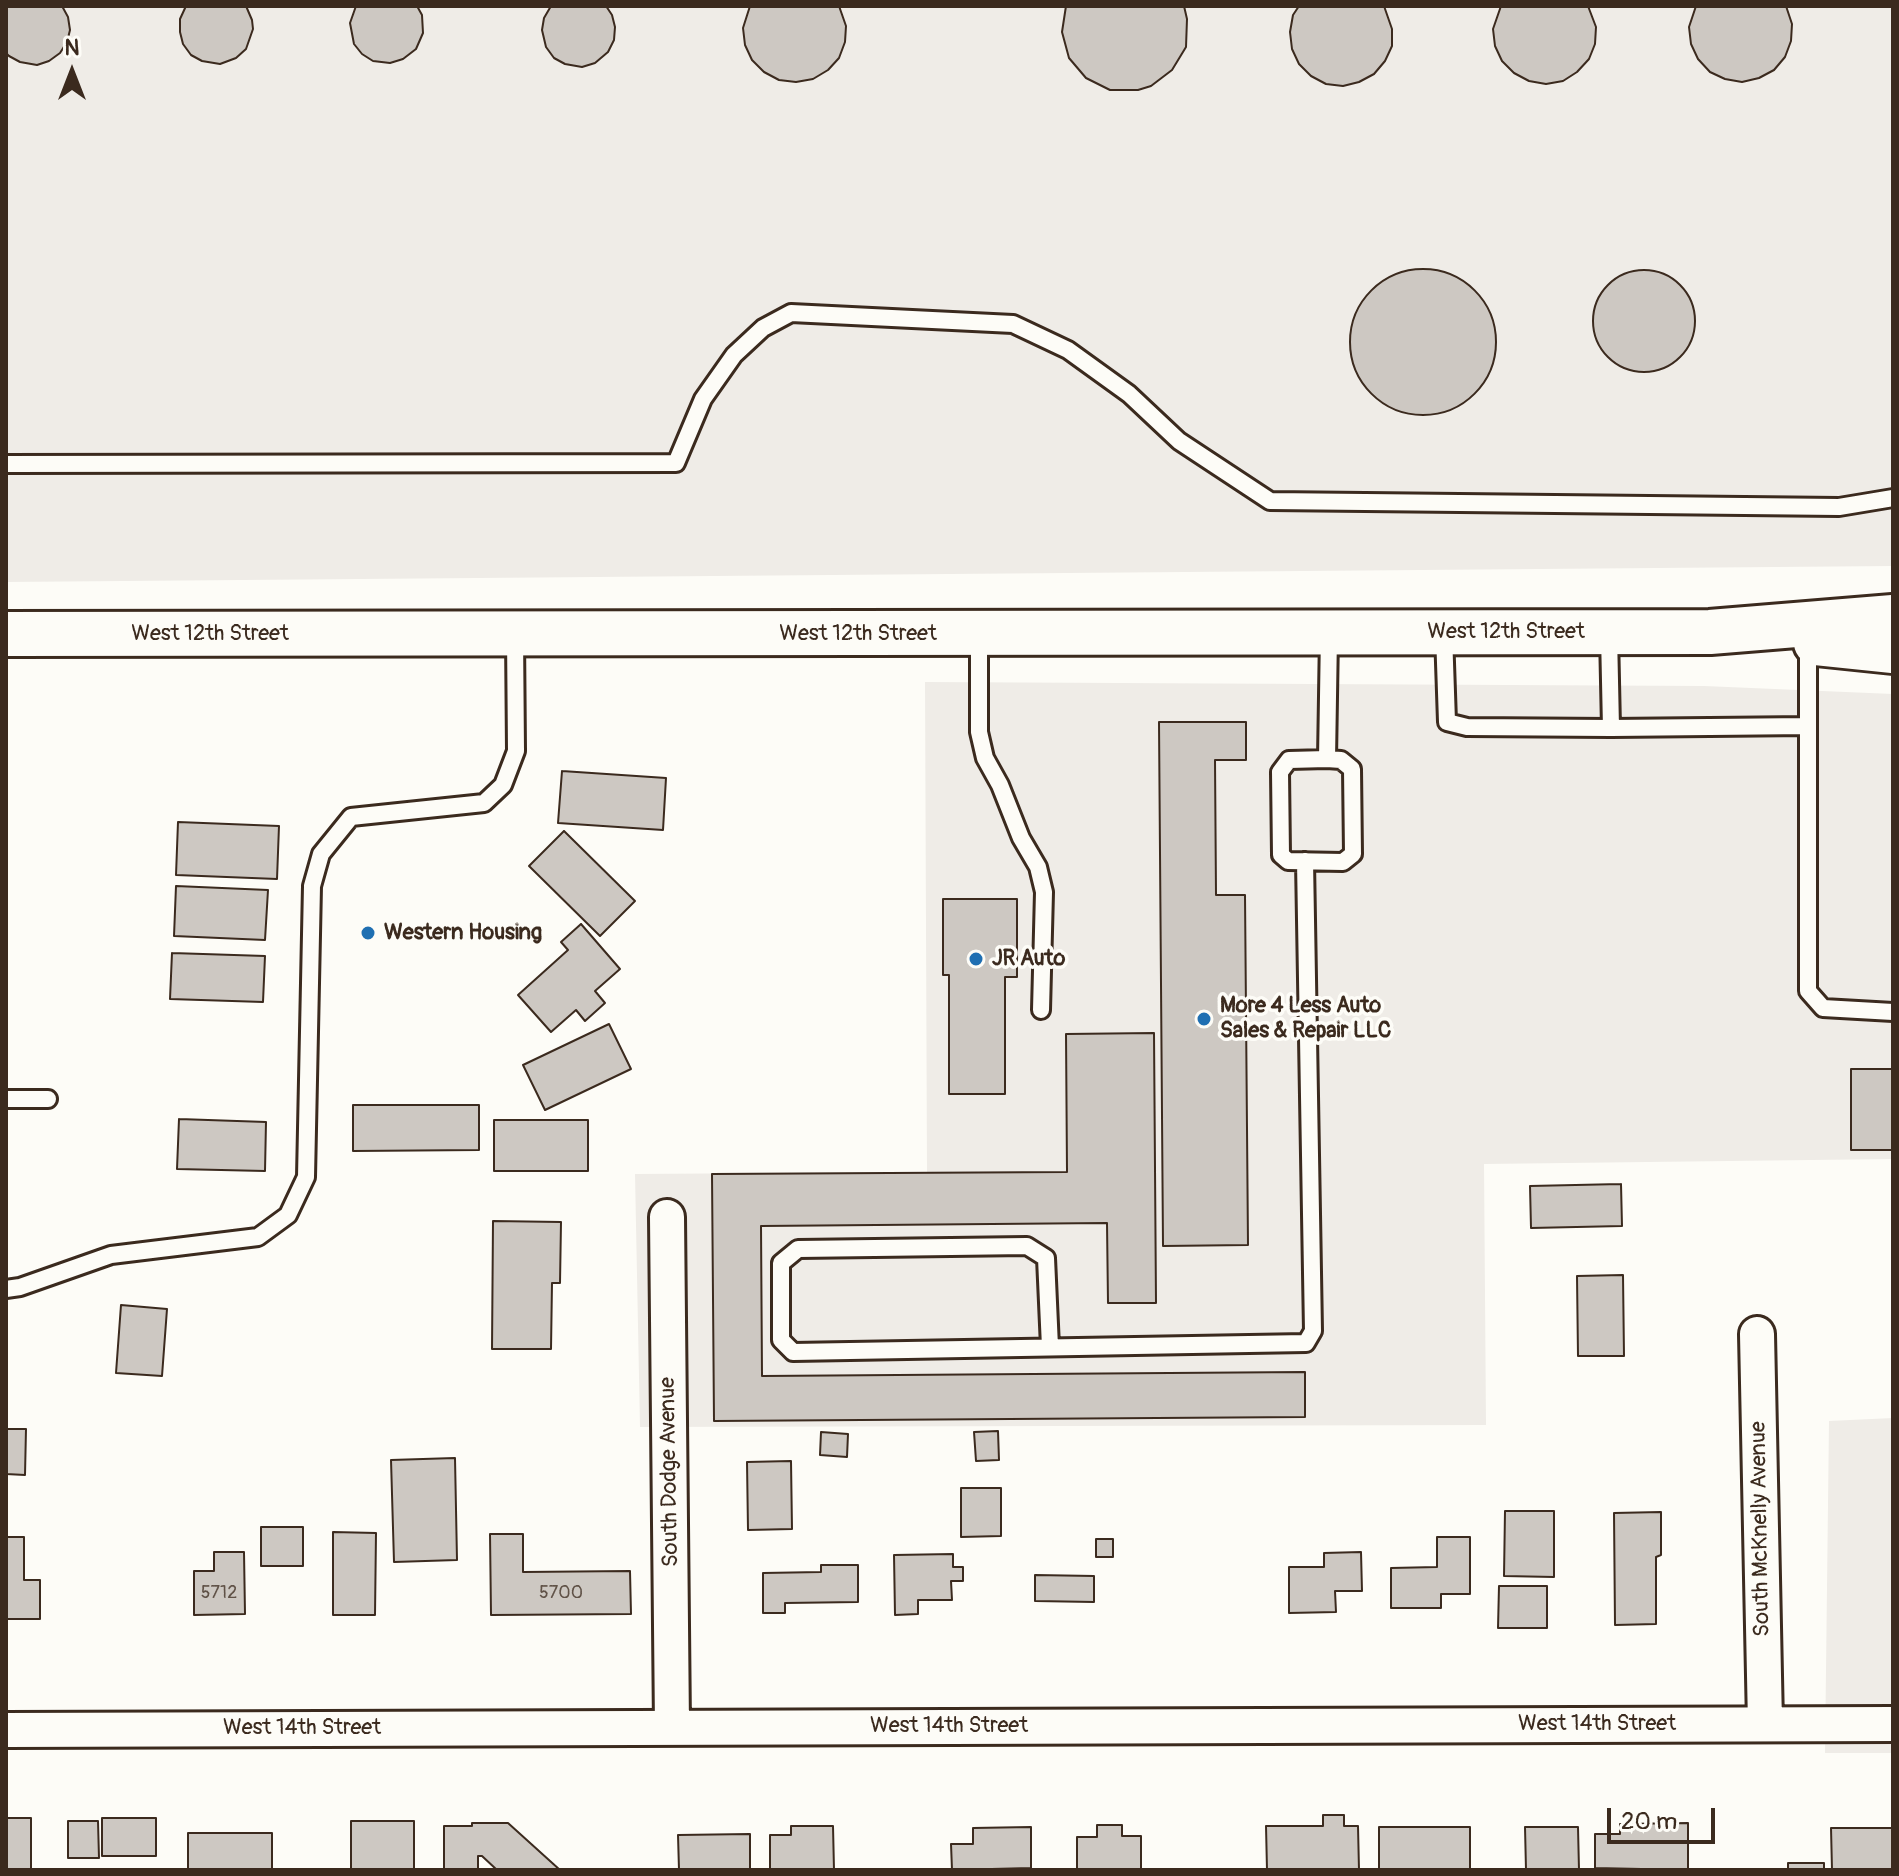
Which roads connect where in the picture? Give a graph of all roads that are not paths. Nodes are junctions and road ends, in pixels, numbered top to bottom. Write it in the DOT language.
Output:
graph roads {
  1 [pos="6,464"];
  2 [pos="1893,498"];
  3 [pos="1893,617"];
  4 [pos="1609,632"];
  5 [pos="1710,632"];
  6 [pos="1329,633"];
  7 [pos="1444,633"];
  8 [pos="6,634"];
  9 [pos="515,634"];
  10 [pos="979,634"];
  11 [pos="1808,642"];
  12 [pos="1893,651"];
  13 [pos="1808,726"];
  14 [pos="1611,728"];
  15 [pos="1327,759"];
  16 [pos="1305,861"];
  17 [pos="1041,1010"];
  18 [pos="1893,1012"];
  19 [pos="6,1099"];
  20 [pos="48,1099"];
  21 [pos="667,1217"];
  22 [pos="6,1289"];
  23 [pos="1757,1334"];
  24 [pos="1050,1347"];
  25 [pos="1765,1724"];
  26 [pos="1893,1724"];
  27 [pos="672,1727"];
  28 [pos="6,1730"];
  1 -- 2 [label="lane"];
  3 -- 5 [label="main road, West 12th Street"];
  4 -- 5 [label="main road, West 12th Street"];
  4 -- 7 [label="main road, West 12th Street"];
  4 -- 14 [label="lane"];
  5 -- 11 [label="main road, West 12th Street"];
  6 -- 7 [label="main road, West 12th Street"];
  6 -- 10 [label="main road, West 12th Street"];
  6 -- 15 [label="lane"];
  7 -- 14 [label="lane"];
  8 -- 9 [label="main road, West 12th Street"];
  9 -- 10 [label="main road, West 12th Street"];
  9 -- 22 [label="lane"];
  10 -- 17 [label="lane"];
  11 -- 12 [label="main road, West 12th Street"];
  11 -- 13 [label="lane"];
  13 -- 14 [label="lane"];
  13 -- 18 [label="lane"];
  15 -- 16 [label="lane"];
  15 -- 16 [label="lane"];
  16 -- 24 [label="lane"];
  19 -- 20 [label="lane"];
  21 -- 27 [label="street, South Dodge Avenue"];
  23 -- 25 [label="street, South McKnelly Avenue"];
  24 -- 24 [label="lane"];
  25 -- 26 [label="street, West 14th Street"];
  25 -- 27 [label="street, West 14th Street"];
  27 -- 28 [label="street, West 14th Street"];
}
